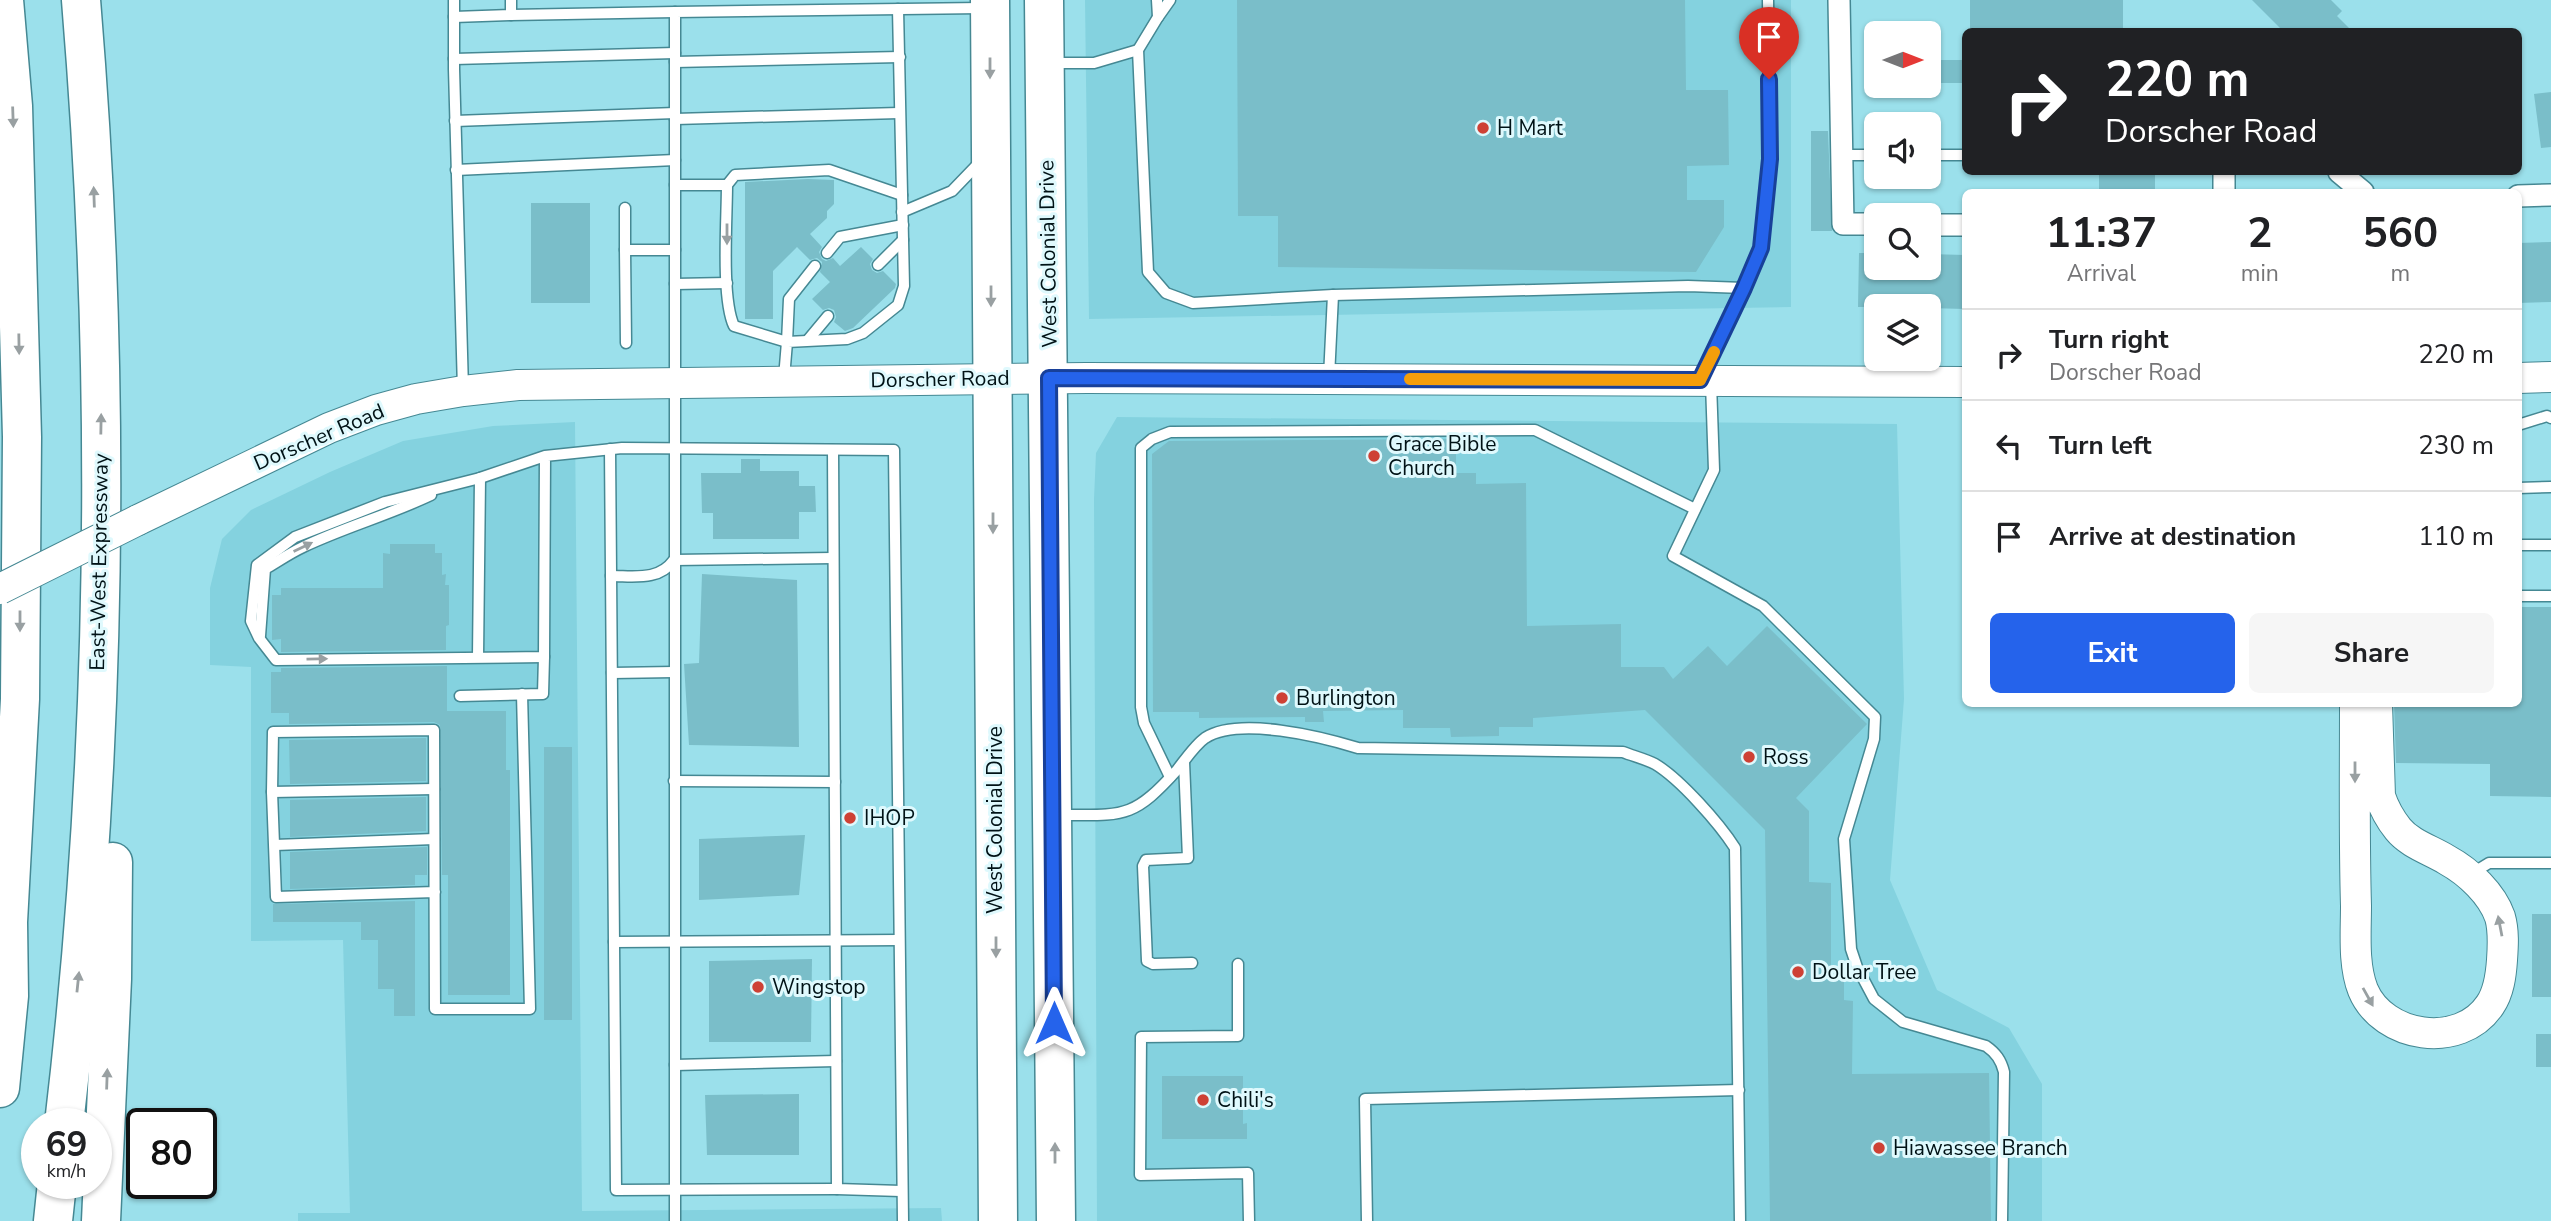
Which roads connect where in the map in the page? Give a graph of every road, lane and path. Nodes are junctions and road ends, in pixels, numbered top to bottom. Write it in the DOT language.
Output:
graph roads {
  1 [pos="4,0"];
  2 [pos="81,0"];
  3 [pos="454,0"];
  4 [pos="511,0"];
  5 [pos="1044,0"];
  6 [pos="1157,0"];
  7 [pos="1170,0"];
  8 [pos="1768,0"];
  9 [pos="1839,0"];
  10 [pos="990,4"];
  11 [pos="891,6"];
  12 [pos="675,12"];
  13 [pos="511,15"];
  14 [pos="454,17"];
  15 [pos="1158,17"];
  16 [pos="1138,50"];
  17 [pos="900,57"];
  18 [pos="675,58"];
  19 [pos="454,59"];
  20 [pos="1045,63"];
  21 [pos="900,113"];
  22 [pos="675,116"];
  23 [pos="455,121"];
  24 [pos="990,150"];
  25 [pos="1842,155"];
  26 [pos="1864,155"];
  27 [pos="1941,155"];
  28 [pos="1962,155"];
  29 [pos="675,160"];
  30 [pos="456,170"];
  31 [pos="2343,175"];
  32 [pos="675,185"];
  33 [pos="727,185"];
  34 [pos="2359,189"];
  35 [pos="902,195"];
  36 [pos="2551,195"];
  37 [pos="2522,196"];
  38 [pos="625,208"];
  39 [pos="902,212"];
  40 [pos="903,225"];
  41 [pos="1864,225"];
  42 [pos="1941,225"];
  43 [pos="1962,225"];
  44 [pos="903,240"];
  45 [pos="625,250"];
  46 [pos="675,250"];
  47 [pos="827,253"];
  48 [pos="878,265"];
  49 [pos="815,266"];
  50 [pos="727,283"];
  51 [pos="675,284"];
  52 [pos="1744,288"];
  53 [pos="1333,295"];
  54 [pos="828,316"];
  55 [pos="808,340"];
  56 [pos="787,342"];
  57 [pos="626,344"];
  58 [pos="2551,377"];
  59 [pos="992,378"];
  60 [pos="1049,378"];
  61 [pos="2522,378"];
  62 [pos="1329,379"];
  63 [pos="1705,380"];
  64 [pos="784,381"];
  65 [pos="673,382"];
  66 [pos="1962,382"];
  67 [pos="463,391"];
  68 [pos="2551,418"];
  69 [pos="2522,424"];
  70 [pos="610,449"];
  71 [pos="674,450"];
  72 [pos="833,450"];
  73 [pos="545,456"];
  74 [pos="481,478"];
  75 [pos="2551,487"];
  76 [pos="2522,488"];
  77 [pos="1695,509"];
  78 [pos="2522,545"];
  79 [pos="2551,545"];
  80 [pos="833,558"];
  81 [pos="674,560"];
  82 [pos="611,576"];
  83 [pos="0,589"];
  84 [pos="2522,596"];
  85 [pos="2551,596"];
  86 [pos="478,657"];
  87 [pos="544,657"];
  88 [pos="612,673"];
  89 [pos="674,673"];
  90 [pos="522,694"];
  91 [pos="460,696"];
  92 [pos="2355,707"];
  93 [pos="2377,707"];
  94 [pos="97,737"];
  95 [pos="1184,762"];
  96 [pos="1170,777"];
  97 [pos="674,781"];
  98 [pos="835,782"];
  99 [pos="434,789"];
  100 [pos="272,792"];
  101 [pos="1053,815"];
  102 [pos="434,839"];
  103 [pos="275,845"];
  104 [pos="2551,863"];
  105 [pos="2469,875"];
  106 [pos="435,892"];
  107 [pos="4,932"];
  108 [pos="898,940"];
  109 [pos="835,941"];
  110 [pos="614,942"];
  111 [pos="675,943"];
  112 [pos="1192,963"];
  113 [pos="1238,964"];
  114 [pos="836,1061"];
  115 [pos="675,1065"];
  116 [pos="0,1088"];
  117 [pos="1739,1090"];
  118 [pos="66,1108"];
  119 [pos="837,1189"];
  120 [pos="901,1191"];
  121 [pos="676,1192"];
  122 [pos="55,1199"];
  123 [pos="53,1221"];
  124 [pos="102,1221"];
  125 [pos="675,1221"];
  126 [pos="903,1221"];
  127 [pos="998,1221"];
  128 [pos="1056,1221"];
  129 [pos="1249,1221"];
  130 [pos="1367,1221"];
  131 [pos="1740,1221"];
  132 [pos="2002,1221"];
  1 -- 107 [label="highway, one-way"];
  94 -- 2 [label="highway, East-West Expressway, one-way"];
  3 -- 14 [label="lane"];
  4 -- 13 [label="lane"];
  5 -- 20 [label="highway, West Colonial Drive"];
  6 -- 15 [label="lane"];
  7 -- 15 [label="lane"];
  8 -- 52 [label="lane"];
  9 -- 25 [label="street"];
  10 -- 11 [label="lane"];
  10 -- 24 [label="highway, West Colonial Drive, one-way"];
  11 -- 12 [label="lane"];
  11 -- 17 [label="lane"];
  12 -- 13 [label="lane"];
  12 -- 18 [label="lane"];
  13 -- 14 [label="lane"];
  14 -- 19 [label="lane"];
  15 -- 16 [label="lane"];
  16 -- 20 [label="lane"];
  16 -- 53 [label="lane"];
  17 -- 18 [label="lane"];
  17 -- 21 [label="lane"];
  18 -- 19 [label="lane"];
  18 -- 22 [label="lane"];
  19 -- 23 [label="lane"];
  20 -- 60 [label="highway, West Colonial Drive"];
  21 -- 22 [label="lane"];
  21 -- 35 [label="lane"];
  22 -- 23 [label="lane"];
  22 -- 29 [label="lane"];
  23 -- 30 [label="lane"];
  24 -- 39 [label="lane"];
  24 -- 59 [label="highway, West Colonial Drive, one-way"];
  25 -- 26 [label="lane"];
  25 -- 41 [label="street"];
  27 -- 28 [label="lane"];
  29 -- 30 [label="lane"];
  29 -- 32 [label="lane"];
  30 -- 67 [label="lane"];
  31 -- 34 [label="street"];
  32 -- 33 [label="lane"];
  32 -- 46 [label="lane"];
  33 -- 35 [label="lane"];
  33 -- 50 [label="lane, one-way"];
  35 -- 39 [label="lane"];
  36 -- 37 [label="street"];
  38 -- 45 [label="lane"];
  39 -- 40 [label="lane"];
  40 -- 44 [label="lane"];
  40 -- 47 [label="lane"];
  42 -- 43 [label="street"];
  44 -- 48 [label="lane"];
  44 -- 55 [label="lane"];
  45 -- 46 [label="lane"];
  45 -- 57 [label="lane"];
  46 -- 51 [label="lane"];
  49 -- 56 [label="lane"];
  50 -- 51 [label="lane"];
  50 -- 56 [label="lane"];
  51 -- 65 [label="lane"];
  52 -- 53 [label="lane"];
  52 -- 63 [label="lane"];
  53 -- 62 [label="lane"];
  54 -- 55 [label="lane"];
  55 -- 56 [label="lane"];
  56 -- 64 [label="lane"];
  58 -- 61 [label="street"];
  59 -- 60 [label="street, Dorscher Road"];
  59 -- 64 [label="street, Dorscher Road"];
  59 -- 127 [label="highway, West Colonial Drive, one-way"];
  60 -- 62 [label="street, Dorscher Road"];
  60 -- 101 [label="highway, West Colonial Drive"];
  62 -- 63 [label="street, Dorscher Road"];
  63 -- 66 [label="street, Dorscher Road"];
  63 -- 77 [label="lane"];
  64 -- 65 [label="street, Dorscher Road"];
  65 -- 67 [label="street, Dorscher Road"];
  65 -- 71 [label="lane"];
  67 -- 83 [label="street, Dorscher Road, bridge"];
  68 -- 69 [label="lane"];
  70 -- 71 [label="lane"];
  70 -- 73 [label="lane"];
  70 -- 82 [label="lane"];
  71 -- 72 [label="lane"];
  71 -- 81 [label="lane"];
  72 -- 80 [label="lane"];
  72 -- 108 [label="lane"];
  73 -- 74 [label="lane"];
  73 -- 87 [label="lane"];
  74 -- 86 [label="lane"];
  74 -- 86 [label="lane, one-way"];
  75 -- 76 [label="lane"];
  77 -- 96 [label="lane"];
  77 -- 132 [label="lane"];
  78 -- 79 [label="lane"];
  80 -- 81 [label="lane"];
  80 -- 98 [label="lane"];
  81 -- 82 [label="lane"];
  81 -- 89 [label="lane"];
  82 -- 88 [label="lane"];
  84 -- 85 [label="lane"];
  86 -- 87 [label="lane"];
  87 -- 90 [label="lane"];
  88 -- 89 [label="lane"];
  88 -- 110 [label="lane"];
  89 -- 97 [label="lane"];
  90 -- 91 [label="lane"];
  90 -- 106 [label="lane"];
  92 -- 105 [label="street, one-way"];
  93 -- 105 [label="street"];
  118 -- 94 [label="highway, East-West Expressway, one-way"];
  124 -- 94 [label="highway, one-way"];
  95 -- 96 [label="lane"];
  95 -- 112 [label="lane"];
  95 -- 117 [label="lane"];
  96 -- 101 [label="lane"];
  97 -- 98 [label="lane"];
  97 -- 111 [label="lane"];
  98 -- 109 [label="lane"];
  99 -- 100 [label="lane"];
  99 -- 100 [label="lane"];
  99 -- 102 [label="lane"];
  100 -- 103 [label="lane"];
  128 -- 101 [label="highway, West Colonial Drive, one-way"];
  102 -- 103 [label="lane"];
  102 -- 106 [label="lane"];
  103 -- 106 [label="lane"];
  104 -- 105 [label="lane"];
  107 -- 116 [label="highway"];
  108 -- 109 [label="lane"];
  108 -- 120 [label="lane"];
  109 -- 111 [label="lane"];
  109 -- 114 [label="lane"];
  110 -- 111 [label="lane"];
  110 -- 121 [label="lane"];
  111 -- 115 [label="lane"];
  113 -- 129 [label="lane"];
  114 -- 115 [label="lane"];
  114 -- 119 [label="lane"];
  115 -- 121 [label="lane"];
  117 -- 130 [label="lane"];
  117 -- 131 [label="lane"];
  119 -- 120 [label="lane"];
  119 -- 121 [label="lane"];
  120 -- 126 [label="lane"];
  121 -- 125 [label="lane"];
  122 -- 123 [label="highway"];
}
